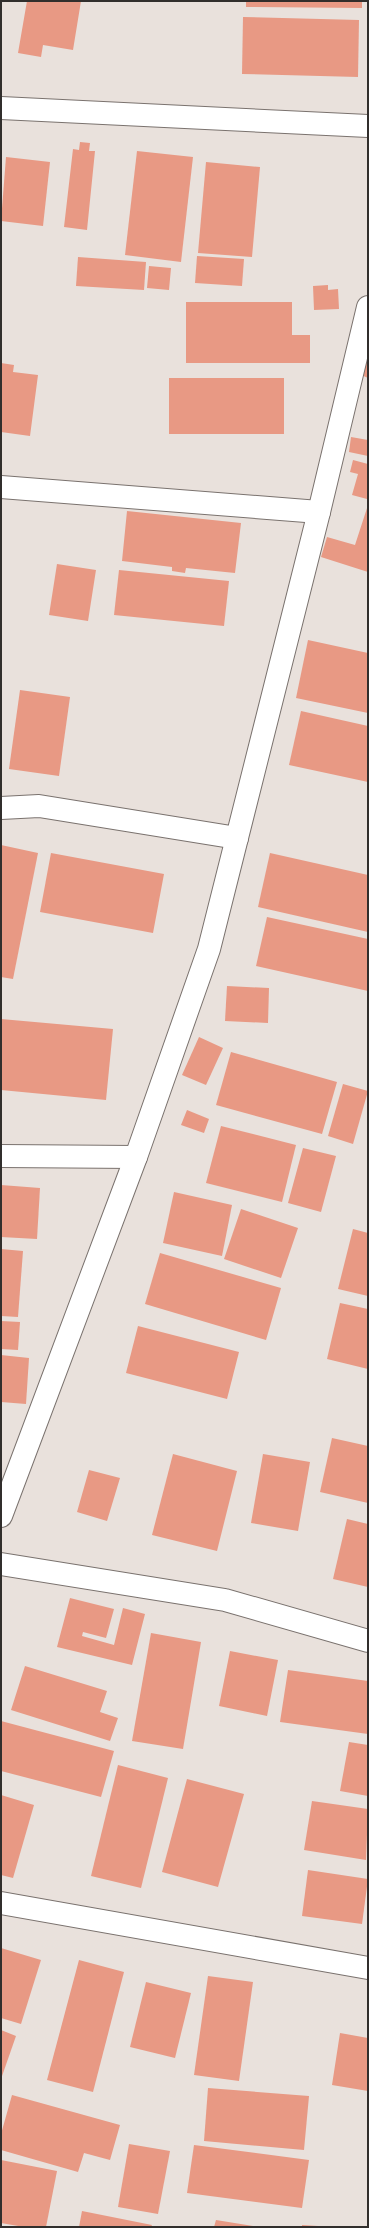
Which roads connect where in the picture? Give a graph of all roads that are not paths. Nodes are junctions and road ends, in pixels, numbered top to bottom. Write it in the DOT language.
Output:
graph roads {
  1 [pos="1,108"];
  2 [pos="368,126"];
  3 [pos="368,307"];
  4 [pos="1,488"];
  5 [pos="319,512"];
  6 [pos="1,808"];
  7 [pos="237,838"];
  8 [pos="1,1156"];
  9 [pos="136,1157"];
  10 [pos="1,1516"];
  11 [pos="1,1564"];
  12 [pos="368,1641"];
  13 [pos="1,1903"];
  14 [pos="368,1968"];
  1 -- 2 [label="street"];
  3 -- 5 [label="street"];
  4 -- 5 [label="street"];
  5 -- 7 [label="street"];
  6 -- 7 [label="street"];
  7 -- 9 [label="street"];
  8 -- 9 [label="street"];
  9 -- 10 [label="street"];
  11 -- 12 [label="street"];
  13 -- 14 [label="street"];
}
